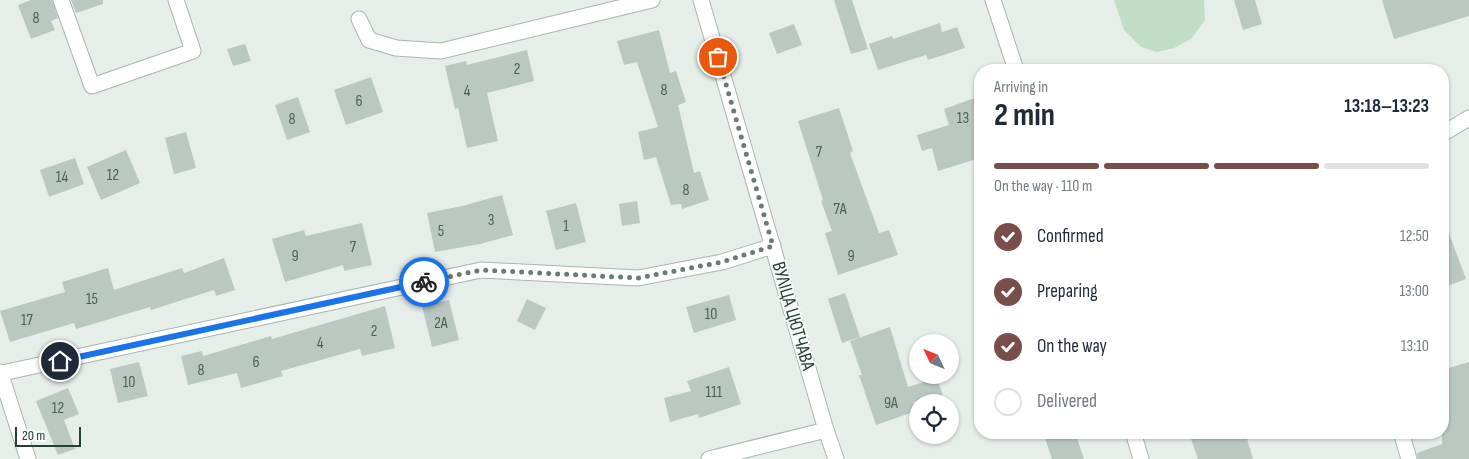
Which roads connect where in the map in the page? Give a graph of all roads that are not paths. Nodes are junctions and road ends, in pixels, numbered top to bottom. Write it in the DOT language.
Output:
graph roads {
  1 [pos="60,0"];
  2 [pos="176,0"];
  3 [pos="652,0"];
  4 [pos="701,0"];
  5 [pos="993,0"];
  6 [pos="359,19"];
  7 [pos="1014,64"];
  8 [pos="1469,118"];
  9 [pos="1449,130"];
  10 [pos="773,246"];
  11 [pos="1,373"];
  12 [pos="826,430"];
  13 [pos="1135,439"];
  14 [pos="1403,439"];
  15 [pos="28,459"];
  16 [pos="709,459"];
  17 [pos="836,459"];
  18 [pos="1141,459"];
  19 [pos="1409,459"];
  1 -- 2 [label="street"];
  3 -- 6 [label="street"];
  4 -- 10 [label="street, ВУЛІЦА ЦЮТЧАВА"];
  5 -- 7 [label="street"];
  8 -- 9 [label="street"];
  10 -- 11 [label="street"];
  10 -- 12 [label="street, ВУЛІЦА ЦЮТЧАВА"];
  11 -- 15 [label="street"];
  12 -- 16 [label="street"];
  12 -- 17 [label="street, ВУЛІЦА ЦЮТЧАВА"];
  13 -- 18 [label="street"];
  14 -- 19 [label="street"];
}
